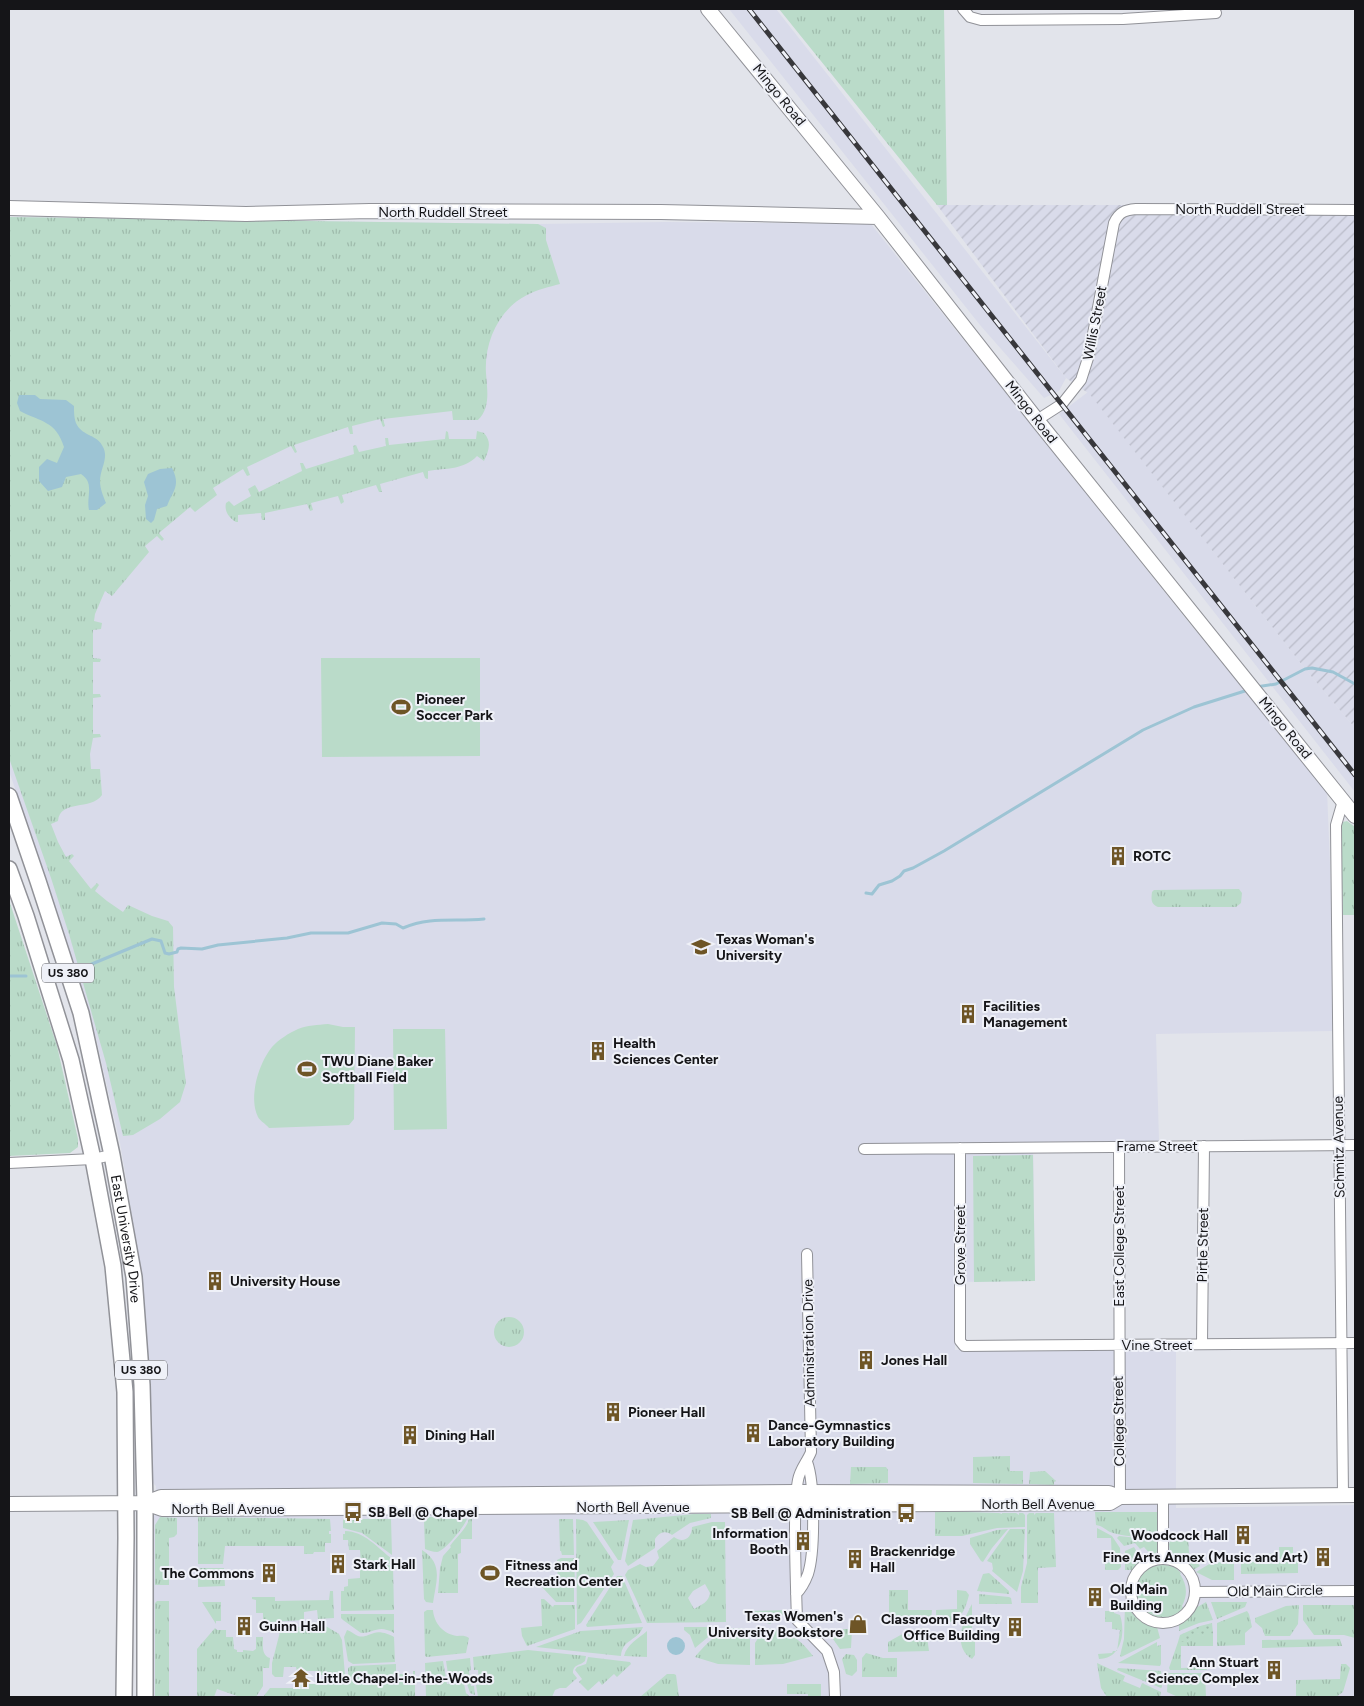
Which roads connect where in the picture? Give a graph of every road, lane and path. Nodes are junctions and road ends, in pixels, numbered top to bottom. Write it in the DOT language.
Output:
graph roads {
  1 [pos="708,9"];
  2 [pos="963,9"];
  3 [pos="1216,13"];
  4 [pos="9,208"];
  5 [pos="1125,210"];
  6 [pos="1355,210"];
  7 [pos="878,217"];
  8 [pos="1037,420"];
  9 [pos="9,796"];
  10 [pos="1343,801"];
  11 [pos="1355,816"];
  12 [pos="9,869"];
  13 [pos="1339,1145"];
  14 [pos="1355,1145"];
  15 [pos="1119,1146"];
  16 [pos="1204,1146"];
  17 [pos="960,1148"];
  18 [pos="864,1149"];
  19 [pos="112,1155"];
  20 [pos="93,1159"];
  21 [pos="9,1163"];
  22 [pos="807,1254"];
  23 [pos="960,1342"];
  24 [pos="1342,1343"];
  25 [pos="1355,1343"];
  26 [pos="1202,1344"];
  27 [pos="1119,1345"];
  28 [pos="807,1462"];
  29 [pos="1349,1495"];
  30 [pos="1163,1497"];
  31 [pos="1120,1498"];
  32 [pos="796,1499"];
  33 [pos="812,1499"];
  34 [pos="126,1503"];
  35 [pos="145,1503"];
  36 [pos="9,1504"];
  37 [pos="1162,1559"];
  38 [pos="1355,1590"];
  39 [pos="1195,1592"];
  40 [pos="796,1594"];
  41 [pos="124,1697"];
  42 [pos="145,1697"];
  43 [pos="835,1697"];
  1 -- 7 [label="street, Mingo Road"];
  2 -- 3 [label="street"];
  4 -- 7 [label="street, North Ruddell Street"];
  5 -- 6 [label="street, North Ruddell Street"];
  5 -- 8 [label="street, Willis Street"];
  7 -- 8 [label="street, Mingo Road"];
  8 -- 10 [label="street, Mingo Road"];
  9 -- 19 [label="main road, East University Drive / US 380"];
  10 -- 11 [label="street, Mingo Road"];
  10 -- 13 [label="street, Schmitz Avenue"];
  12 -- 20 [label="main road, East University Drive / US 380"];
  13 -- 14 [label="street, Frame Street"];
  13 -- 16 [label="street, Frame Street"];
  13 -- 24 [label="street, Schmitz Avenue"];
  15 -- 16 [label="street, Frame Street"];
  15 -- 17 [label="street, Frame Street"];
  15 -- 27 [label="street, East College Street"];
  16 -- 26 [label="street, Pirtle Street"];
  17 -- 18 [label="street, Frame Street"];
  17 -- 23 [label="street, Grove Street"];
  19 -- 20 [label="street"];
  19 -- 35 [label="main road, East University Drive / US 380"];
  20 -- 21 [label="street"];
  20 -- 34 [label="main road, East University Drive / US 380"];
  22 -- 28 [label="street, Administration Drive"];
  23 -- 27 [label="street, Vine Street"];
  24 -- 25 [label="street, Vine Street"];
  24 -- 26 [label="street, Vine Street"];
  24 -- 29 [label="street, Schmitz Avenue"];
  26 -- 27 [label="street, Vine Street"];
  27 -- 31 [label="street, College Street"];
  28 -- 32 [label="street, Administration Drive"];
  28 -- 33 [label="street, Administration Drive"];
  29 -- 30 [label="street, North Bell Avenue"];
  30 -- 31 [label="street, North Bell Avenue"];
  30 -- 37 [label="street"];
  31 -- 33 [label="street, North Bell Avenue"];
  32 -- 33 [label="street, North Bell Avenue"];
  32 -- 35 [label="street, North Bell Avenue"];
  32 -- 40 [label="street, Administration Drive"];
  33 -- 40 [label="street, Administration Drive"];
  34 -- 35 [label="street, North Bell Avenue"];
  34 -- 36 [label="street, North Bell Avenue"];
  34 -- 41 [label="main road, East University Drive / US 380"];
  35 -- 42 [label="main road, East University Drive / US 380"];
  37 -- 39 [label="street"];
  37 -- 39 [label="street"];
  38 -- 39 [label="street, Old Main Circle"];
  40 -- 43 [label="street, Administration Drive"];
}
